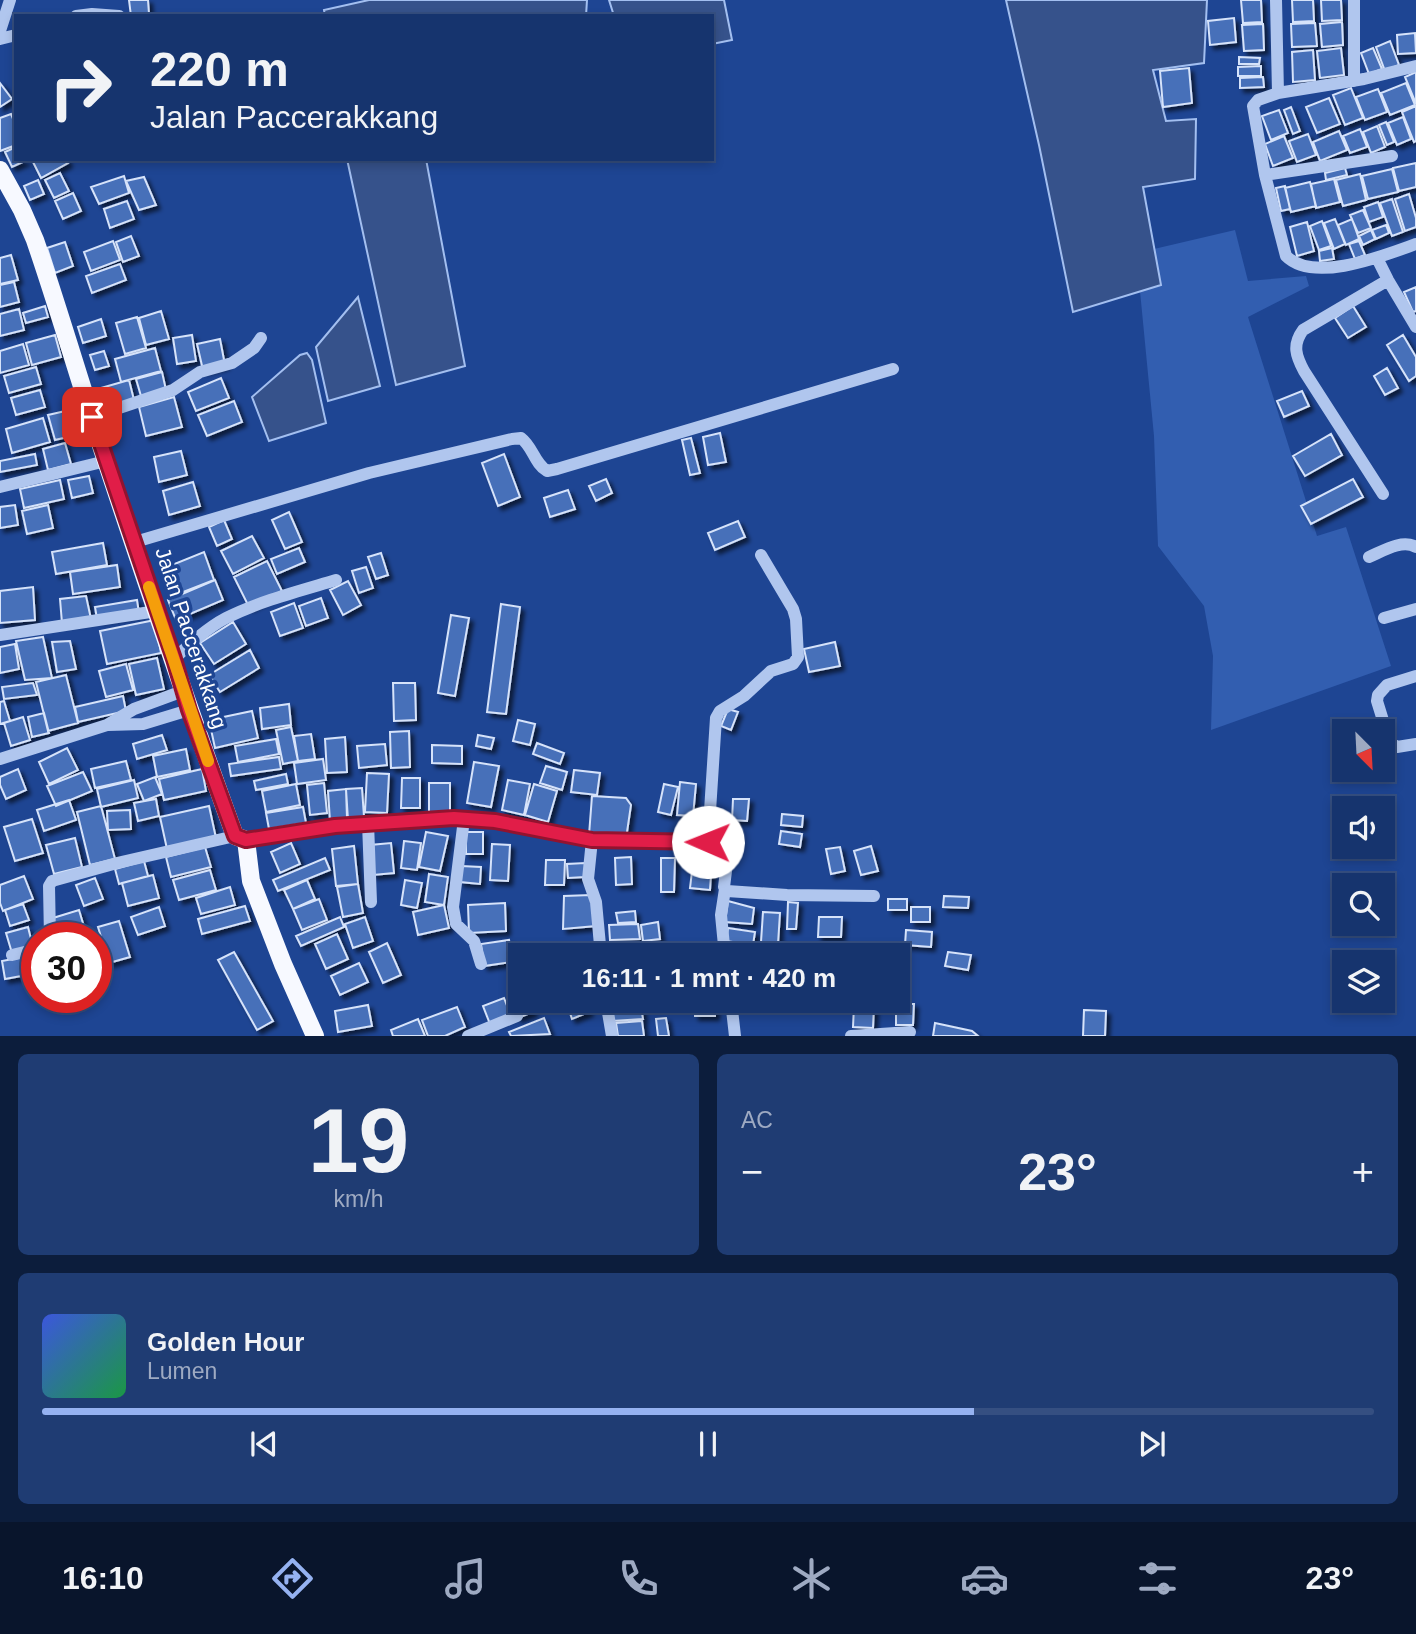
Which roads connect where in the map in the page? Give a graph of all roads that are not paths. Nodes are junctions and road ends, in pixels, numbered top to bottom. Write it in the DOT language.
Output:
graph roads {
  1 [pos="10,0"];
  2 [pos="1276,0"];
  3 [pos="1354,0"];
  4 [pos="0,31"];
  5 [pos="1416,66"];
  6 [pos="1354,81"];
  7 [pos="1278,93"];
  8 [pos="1392,156"];
  9 [pos="0,170"];
  10 [pos="1265,175"];
  11 [pos="1416,244"];
  12 [pos="1377,258"];
  13 [pos="1388,281"];
  14 [pos="1416,327"];
  15 [pos="261,338"];
  16 [pos="893,369"];
  17 [pos="92,417"];
  18 [pos="106,461"];
  19 [pos="0,487"];
  20 [pos="1384,494"];
  21 [pos="135,542"];
  22 [pos="1416,547"];
  23 [pos="761,555"];
  24 [pos="1369,557"];
  25 [pos="336,580"];
  26 [pos="1416,609"];
  27 [pos="157,611"];
  28 [pos="1384,618"];
  29 [pos="0,635"];
  30 [pos="174,659"];
  31 [pos="1416,676"];
  32 [pos="183,691"];
  33 [pos="189,710"];
  34 [pos="107,726"];
  35 [pos="1416,744"];
  36 [pos="0,759"];
  37 [pos="464,819"];
  38 [pos="368,823"];
  39 [pos="240,838"];
  40 [pos="592,840"];
  41 [pos="708,842"];
  42 [pos="725,889"];
  43 [pos="874,896"];
  44 [pos="371,902"];
  45 [pos="50,922"];
  46 [pos="600,943"];
  47 [pos="724,943"];
  48 [pos="21,953"];
  49 [pos="12,955"];
  50 [pos="481,964"];
  51 [pos="608,1013"];
  52 [pos="732,1013"];
  53 [pos="517,1016"];
  54 [pos="910,1032"];
  55 [pos="315,1035"];
  56 [pos="469,1035"];
  57 [pos="612,1035"];
  58 [pos="735,1035"];
  59 [pos="852,1035"];
  1 -- 4 [label="street"];
  2 -- 7 [label="street"];
  3 -- 6 [label="street"];
  5 -- 6 [label="street"];
  6 -- 7 [label="street"];
  7 -- 10 [label="street"];
  8 -- 10 [label="street"];
  9 -- 17 [label="main road, Jalan Paccerakkang"];
  10 -- 12 [label="street"];
  11 -- 12 [label="street"];
  12 -- 13 [label="street"];
  13 -- 14 [label="street"];
  13 -- 20 [label="street"];
  15 -- 17 [label="street"];
  16 -- 21 [label="street"];
  17 -- 18 [label="main road, Jalan Paccerakkang"];
  18 -- 19 [label="street"];
  18 -- 21 [label="main road, Jalan Paccerakkang"];
  21 -- 27 [label="main road, Jalan Paccerakkang"];
  22 -- 24 [label="street"];
  23 -- 41 [label="street"];
  25 -- 30 [label="street"];
  26 -- 28 [label="street"];
  27 -- 29 [label="street"];
  27 -- 30 [label="main road, Jalan Paccerakkang"];
  30 -- 32 [label="main road, Jalan Paccerakkang"];
  31 -- 35 [label="street"];
  32 -- 33 [label="main road, Jalan Paccerakkang"];
  32 -- 34 [label="street"];
  33 -- 34 [label="street"];
  33 -- 39 [label="main road, Jalan Paccerakkang"];
  34 -- 36 [label="street"];
  37 -- 38 [label="street"];
  37 -- 40 [label="street"];
  37 -- 50 [label="street"];
  38 -- 39 [label="street"];
  38 -- 44 [label="street"];
  39 -- 45 [label="street"];
  39 -- 55 [label="main road, Jalan Paccerakkang"];
  40 -- 41 [label="street"];
  40 -- 46 [label="street"];
  41 -- 42 [label="street"];
  42 -- 43 [label="street"];
  42 -- 47 [label="street"];
  48 -- 49 [label="street"];
  51 -- 57 [label="street"];
  52 -- 58 [label="street"];
  53 -- 56 [label="street"];
  54 -- 59 [label="street"];
}
